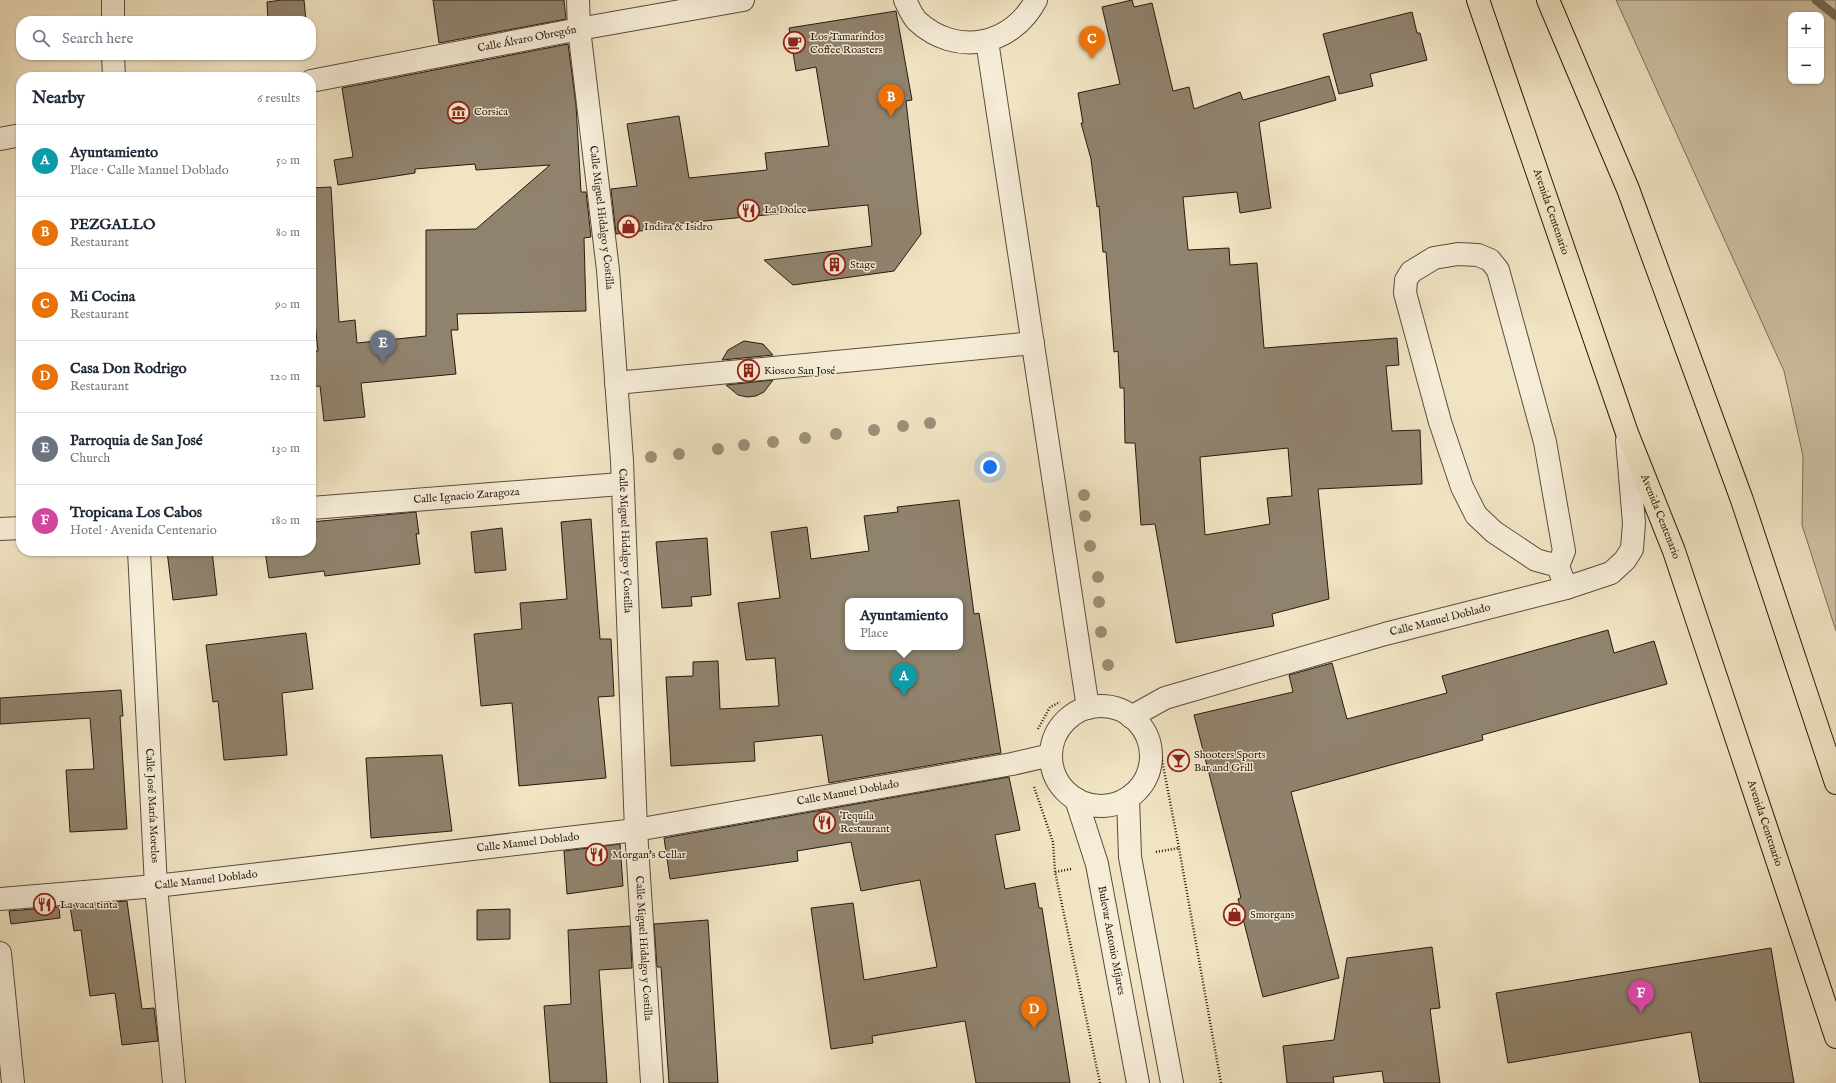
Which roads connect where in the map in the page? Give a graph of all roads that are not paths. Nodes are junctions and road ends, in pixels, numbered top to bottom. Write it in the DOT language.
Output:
graph roads {
  1 [pos="113,0"];
  2 [pos="578,0"];
  3 [pos="743,0"];
  4 [pos="904,0"];
  5 [pos="1036,0"];
  6 [pos="1478,0"];
  7 [pos="1548,0"];
  8 [pos="113,16"];
  9 [pos="579,29"];
  10 [pos="988,41"];
  11 [pos="114,60"];
  12 [pos="114,72"];
  13 [pos="316,80"];
  14 [pos="16,136"];
  15 [pos="0,139"];
  16 [pos="1033,343"];
  17 [pos="616,383"];
  18 [pos="1627,433"];
  19 [pos="621,484"];
  20 [pos="316,508"];
  21 [pos="16,528"];
  22 [pos="0,529"];
  23 [pos="139,556"];
  24 [pos="1558,566"];
  25 [pos="1566,588"];
  26 [pos="1087,699"];
  27 [pos="1131,717"];
  28 [pos="1042,757"];
  29 [pos="1836,783"];
  30 [pos="1128,798"];
  31 [pos="1076,799"];
  32 [pos="636,830"];
  33 [pos="156,886"];
  34 [pos="0,899"];
  35 [pos="0,953"];
  36 [pos="1836,1037"];
  37 [pos="13,1083"];
  38 [pos="174,1083"];
  39 [pos="652,1083"];
  40 [pos="1138,1083"];
  41 [pos="1172,1083"];
  1 -- 8 [label="street"];
  2 -- 9 [label="street, Calle Miguel Hidalgo y Costilla"];
  3 -- 9 [label="street, Calle Álvaro Obregón"];
  4 -- 10 [label="street"];
  5 -- 10 [label="street"];
  6 -- 18 [label="main road, Avenida Centenario"];
  7 -- 29 [label="main road"];
  9 -- 13 [label="street, Calle Álvaro Obregón"];
  9 -- 17 [label="street, Calle Miguel Hidalgo y Costilla"];
  10 -- 16 [label="street"];
  11 -- 12 [label="street"];
  14 -- 15 [label="street"];
  16 -- 17 [label="street"];
  16 -- 26 [label="street"];
  17 -- 19 [label="street, Calle Miguel Hidalgo y Costilla"];
  18 -- 25 [label="street, Calle Manuel Doblado"];
  18 -- 36 [label="main road, Avenida Centenario"];
  19 -- 20 [label="street, Calle Ignacio Zaragoza"];
  19 -- 32 [label="street, Calle Miguel Hidalgo y Costilla"];
  21 -- 22 [label="street"];
  23 -- 33 [label="street, Calle José María Morelos"];
  24 -- 24 [label="street"];
  24 -- 25 [label="street"];
  25 -- 27 [label="street, Calle Manuel Doblado"];
  26 -- 27 [label="street"];
  26 -- 28 [label="street"];
  27 -- 30 [label="street"];
  28 -- 31 [label="street"];
  28 -- 32 [label="street, Calle Manuel Doblado"];
  30 -- 31 [label="street"];
  30 -- 41 [label="street"];
  31 -- 40 [label="street, Bulevar Antonio Mijares"];
  32 -- 33 [label="street, Calle Manuel Doblado"];
  32 -- 39 [label="street, Calle Miguel Hidalgo y Costilla"];
  33 -- 34 [label="street, Calle Manuel Doblado"];
  33 -- 38 [label="street, Calle José María Morelos"];
  35 -- 37 [label="street"];
}
